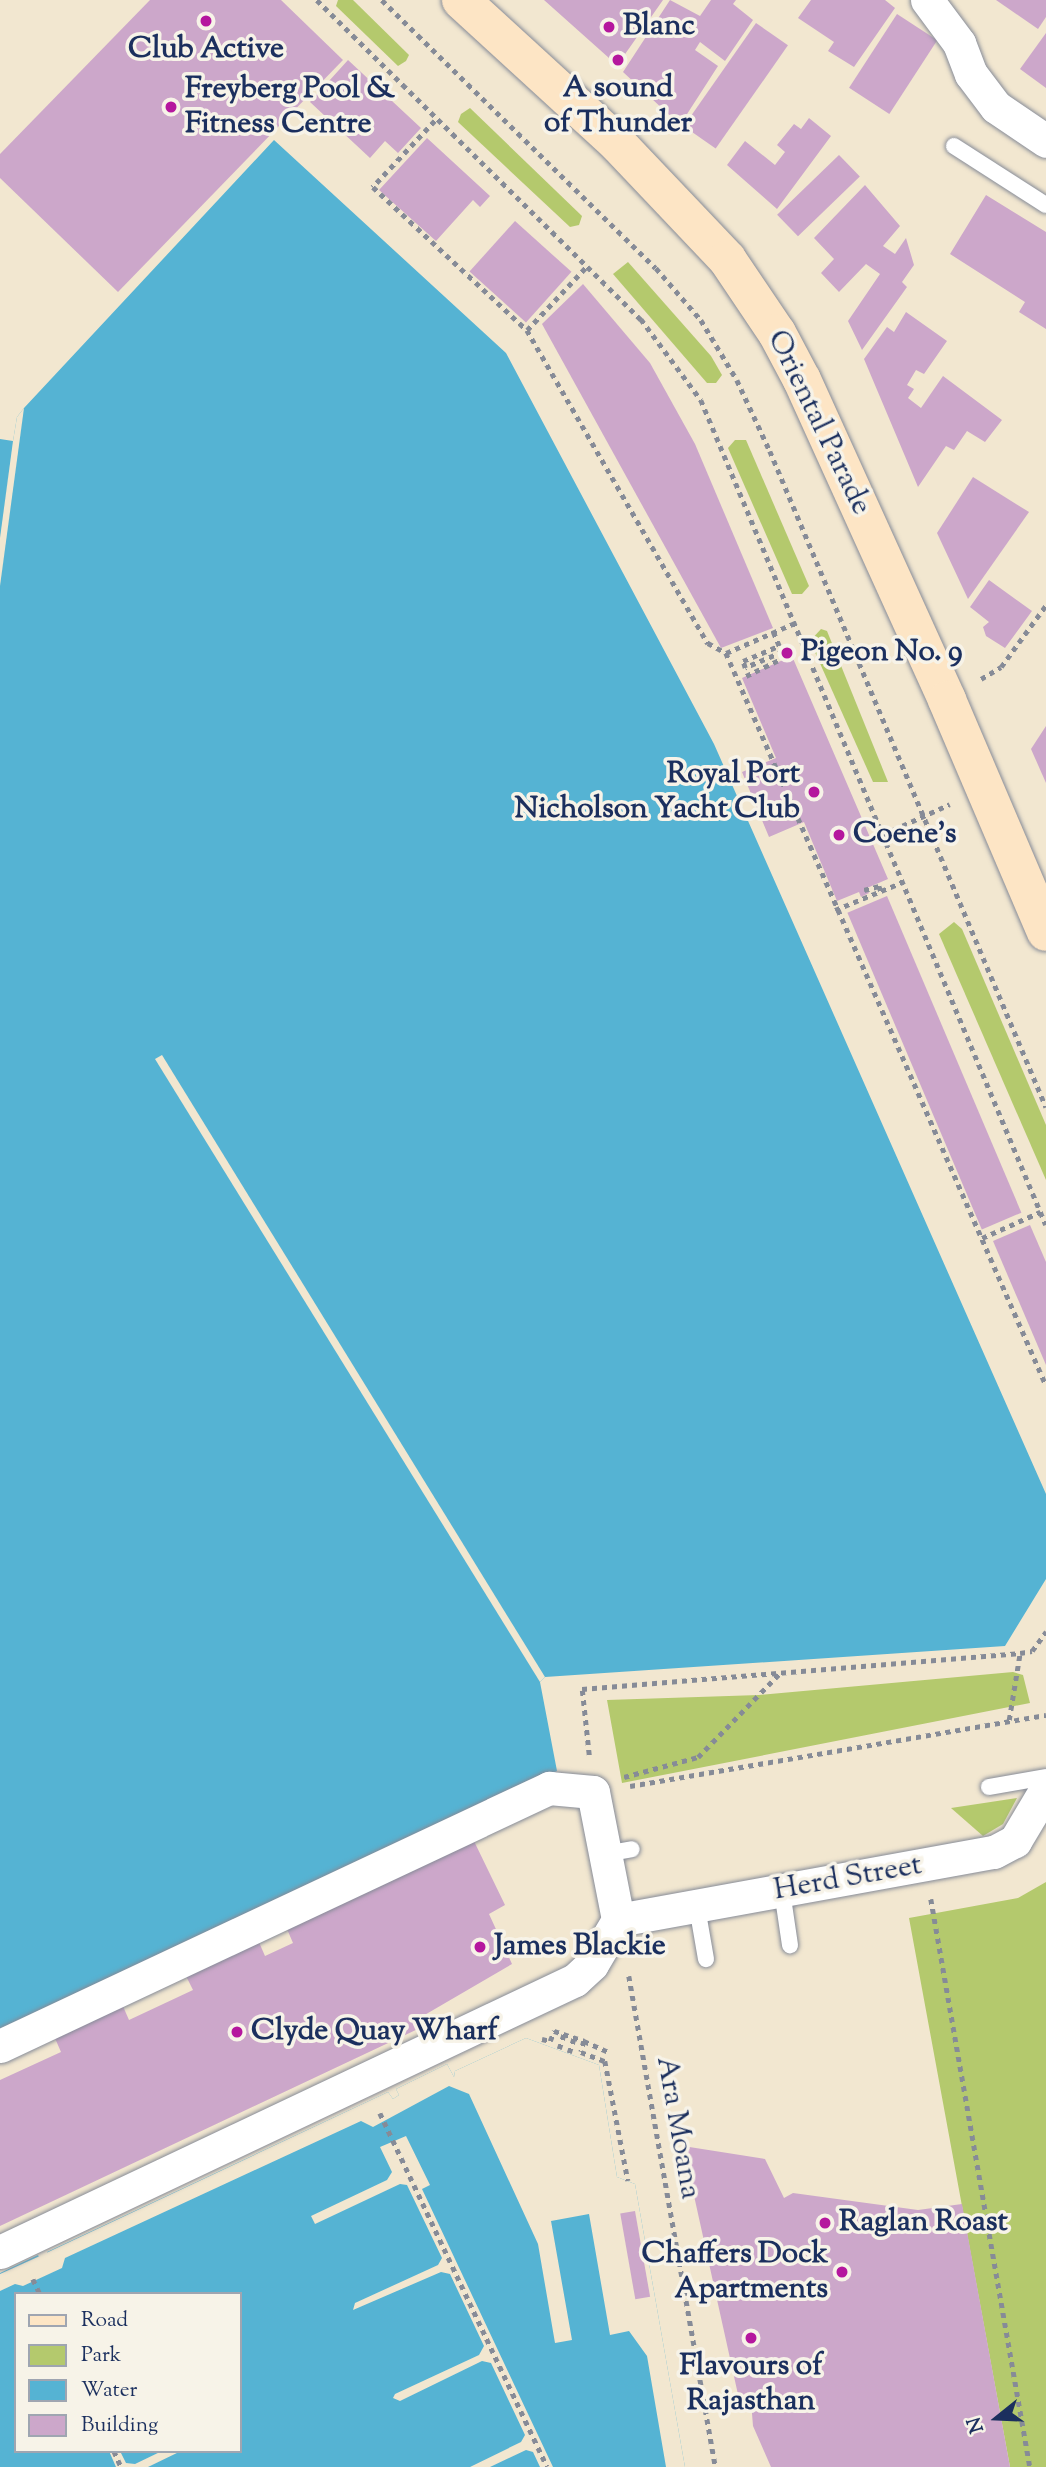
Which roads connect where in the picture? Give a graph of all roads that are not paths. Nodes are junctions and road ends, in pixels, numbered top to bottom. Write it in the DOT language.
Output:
graph roads {
  1 [pos="461,0"];
  2 [pos="927,0"];
  3 [pos="1046,141"];
  4 [pos="954,146"];
  5 [pos="1046,205"];
  6 [pos="1046,932"];
  7 [pos="1046,1777"];
  8 [pos="989,1787"];
  9 [pos="1046,1790"];
  10 [pos="782,1891"];
  11 [pos="697,1906"];
  12 [pos="618,1920"];
  13 [pos="790,1945"];
  14 [pos="706,1959"];
  15 [pos="0,2046"];
  16 [pos="0,2252"];
  1 -- 6 [label="main road, Oriental Parade"];
  2 -- 3 [label="street"];
  4 -- 5 [label="lane"];
  7 -- 8 [label="lane"];
  9 -- 10 [label="street, Herd Street"];
  10 -- 11 [label="street, Herd Street"];
  10 -- 13 [label="lane"];
  11 -- 12 [label="street, Herd Street"];
  11 -- 14 [label="lane"];
  12 -- 15 [label="street"];
  12 -- 16 [label="street"];
}
